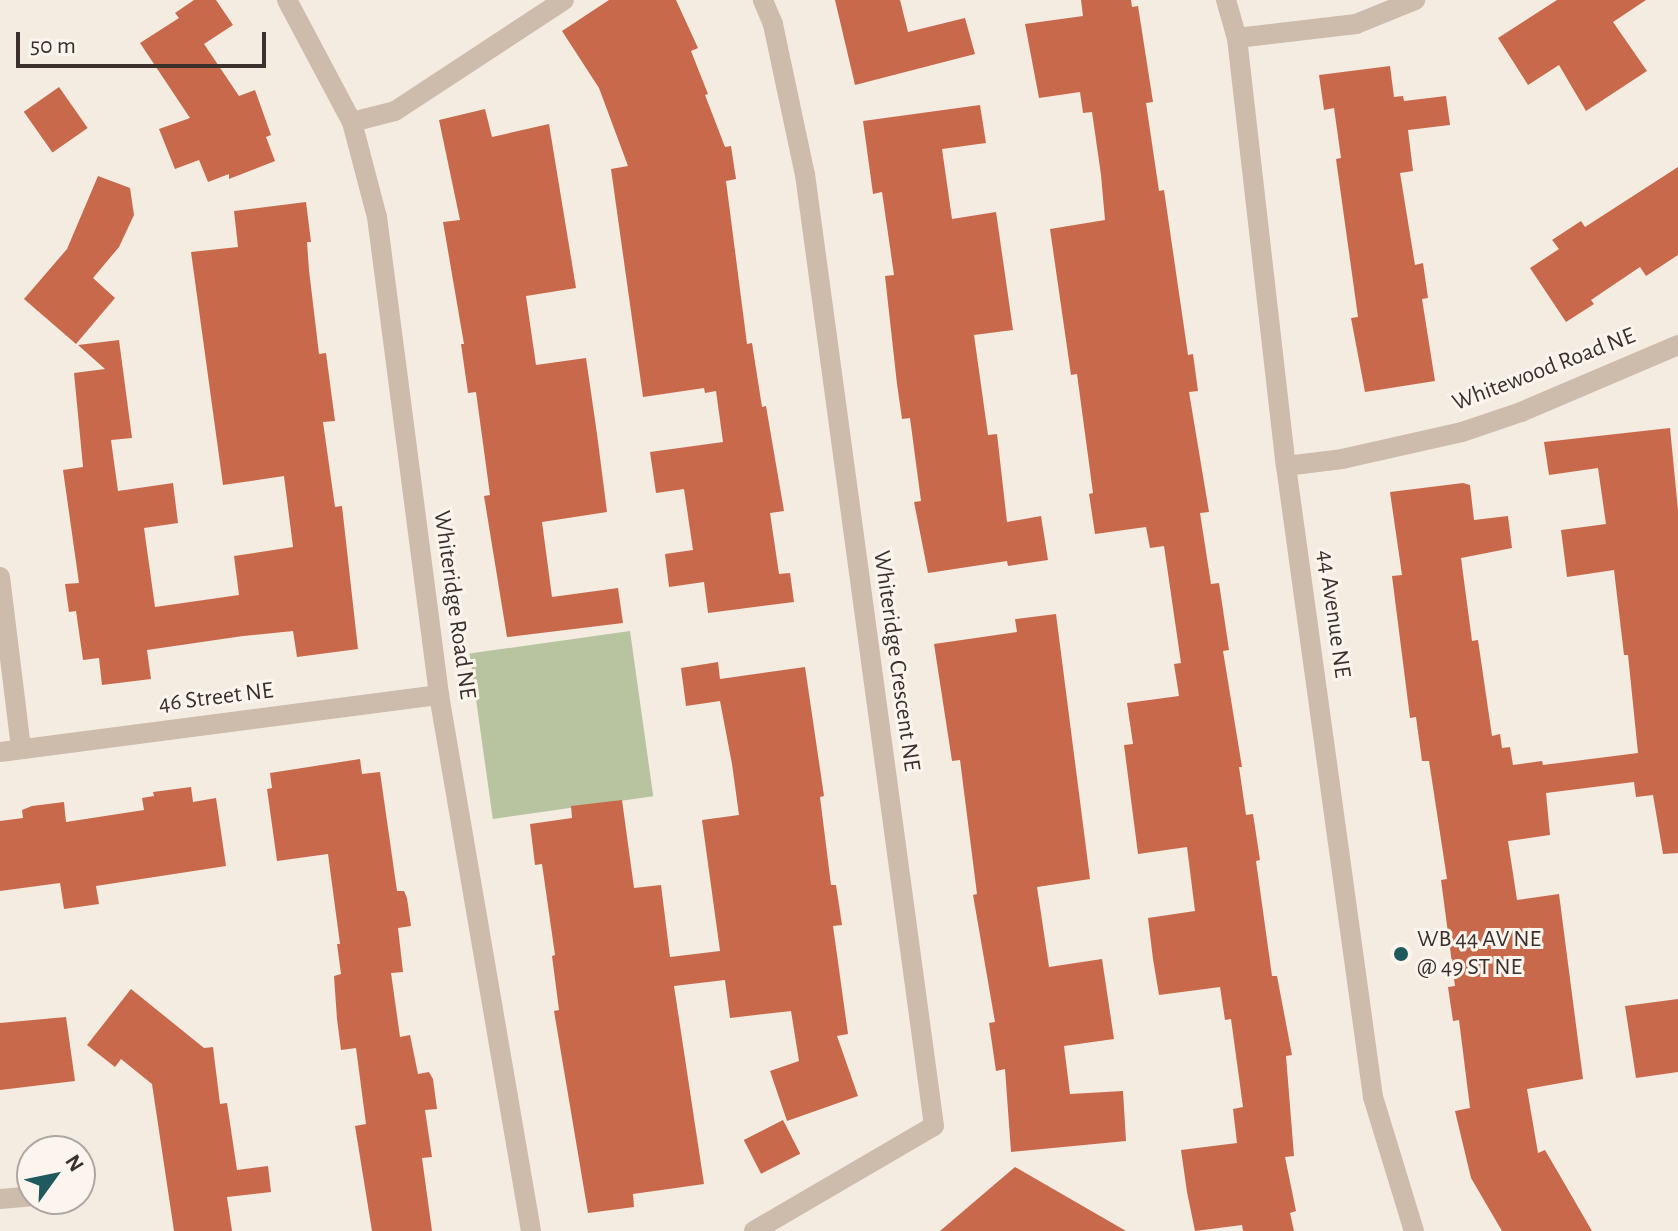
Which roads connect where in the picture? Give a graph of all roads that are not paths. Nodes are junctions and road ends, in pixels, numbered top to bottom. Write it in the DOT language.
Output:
graph roads {
  1 [pos="287,0"];
  2 [pos="564,0"];
  3 [pos="763,0"];
  4 [pos="1226,0"];
  5 [pos="1415,0"];
  6 [pos="1237,38"];
  7 [pos="352,122"];
  8 [pos="1678,345"];
  9 [pos="1286,466"];
  10 [pos="0,577"];
  11 [pos="439,695"];
  12 [pos="21,749"];
  13 [pos="0,752"];
  14 [pos="531,1231"];
  15 [pos="754,1231"];
  16 [pos="1414,1231"];
  1 -- 7 [label="street, Whiteridge Road NE"];
  2 -- 7 [label="street"];
  3 -- 15 [label="street, Whiteridge Crescent NE"];
  4 -- 6 [label="street, 44 Avenue NE"];
  5 -- 6 [label="street"];
  6 -- 9 [label="street, 44 Avenue NE"];
  7 -- 11 [label="street, Whiteridge Road NE"];
  8 -- 9 [label="street, Whitewood Road NE"];
  9 -- 16 [label="street, 44 Avenue NE"];
  10 -- 12 [label="street"];
  11 -- 12 [label="street, 46 Street NE"];
  11 -- 14 [label="street, Whiteridge Road NE"];
  12 -- 13 [label="street, 46 Street NE"];
}
